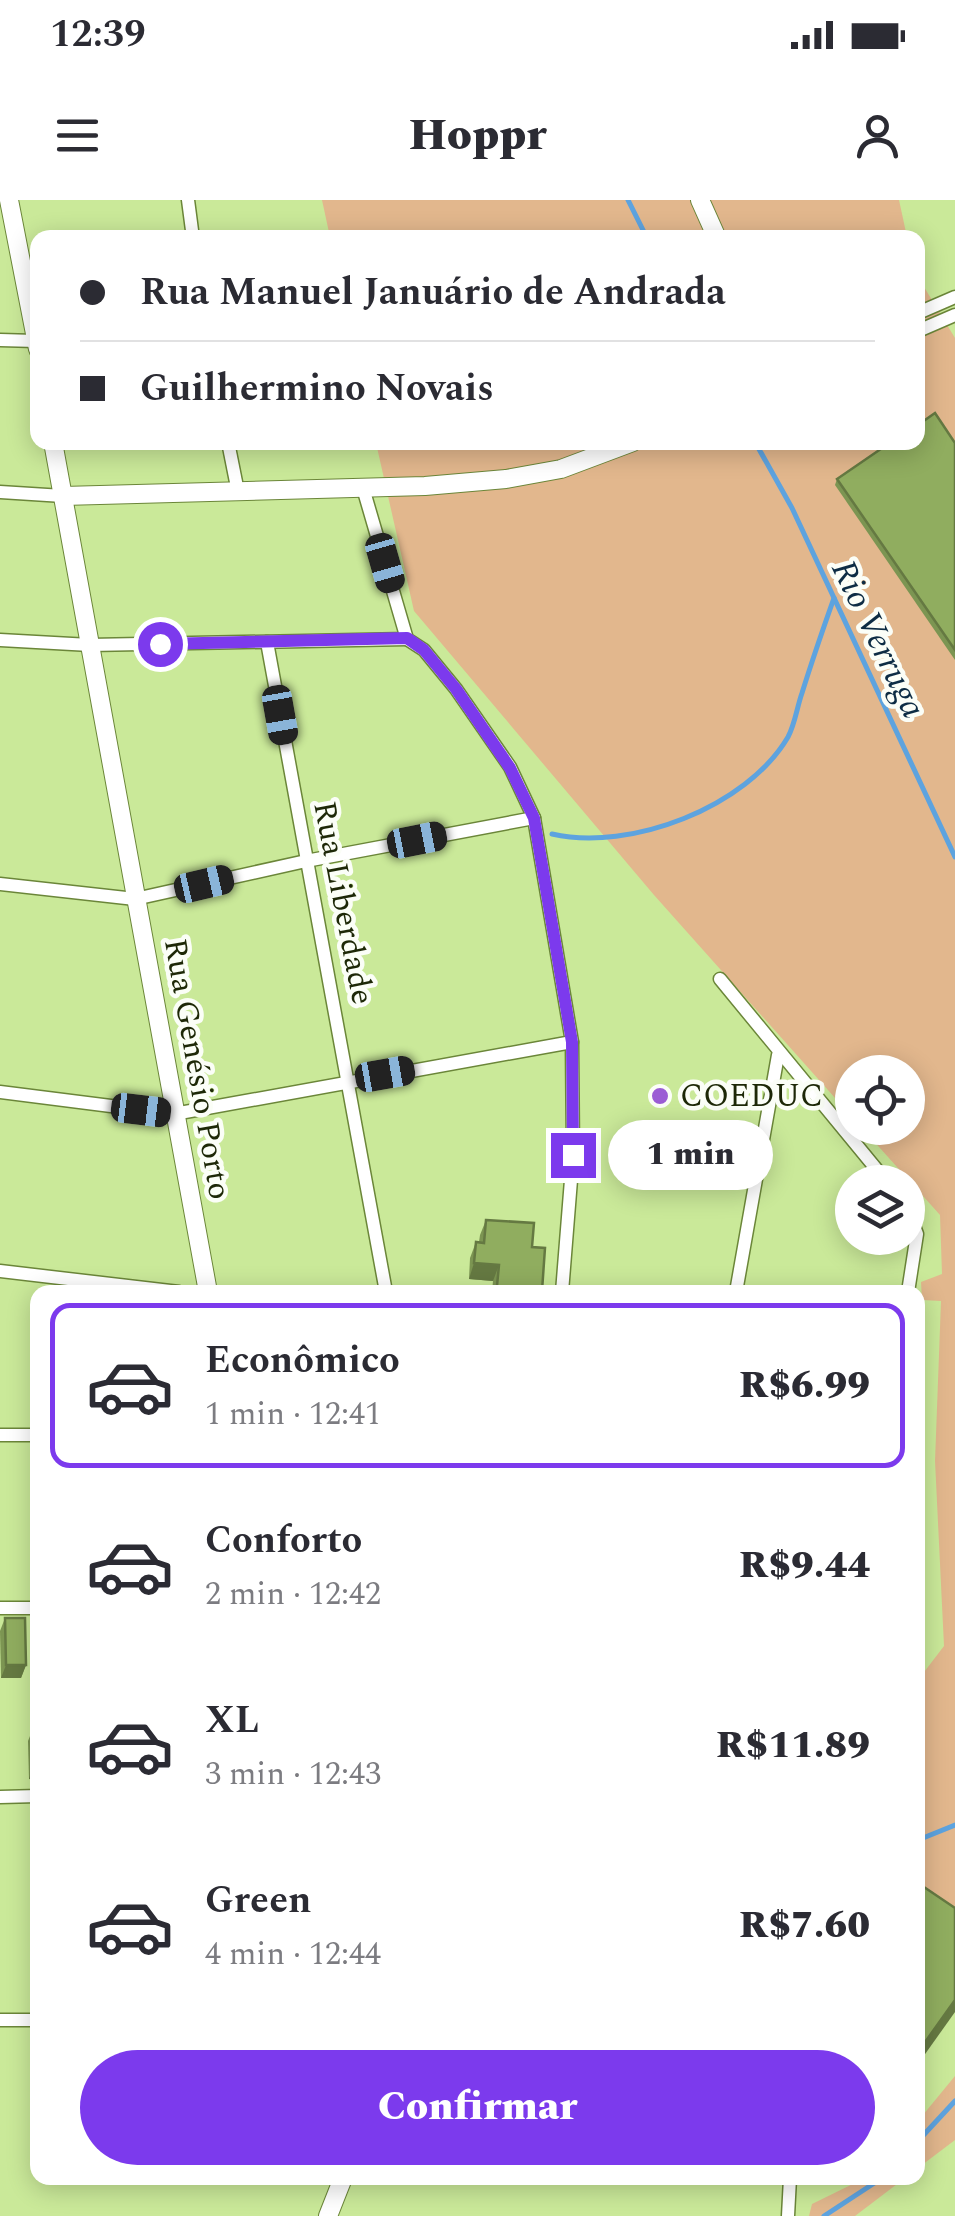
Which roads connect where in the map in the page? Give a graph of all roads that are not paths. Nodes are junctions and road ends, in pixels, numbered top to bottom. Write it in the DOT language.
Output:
graph roads {
  1 [pos="9,200"];
  2 [pos="188,200"];
  3 [pos="700,200"];
  4 [pos="193,230"];
  5 [pos="713,230"];
  6 [pos="955,297"];
  7 [pos="30,309"];
  8 [pos="925,310"];
  9 [pos="955,315"];
  10 [pos="925,328"];
  11 [pos="0,340"];
  12 [pos="30,344"];
  13 [pos="55,450"];
  14 [pos="230,450"];
  15 [pos="611,450"];
  16 [pos="363,488"];
  17 [pos="0,492"];
  18 [pos="238,492"];
  19 [pos="62,496"];
  20 [pos="407,638"];
  21 [pos="0,640"];
  22 [pos="266,642"];
  23 [pos="90,645"];
  24 [pos="534,818"];
  25 [pos="306,861"];
  26 [pos="0,884"];
  27 [pos="135,899"];
  28 [pos="720,979"];
  29 [pos="572,1042"];
  30 [pos="778,1054"];
  31 [pos="348,1081"];
  32 [pos="0,1092"];
  33 [pos="174,1114"];
  34 [pos="872,1165"];
  35 [pos="914,1255"];
  36 [pos="0,1270"];
  37 [pos="123,1285"];
  38 [pos="207,1285"];
  39 [pos="385,1285"];
  40 [pos="563,1285"];
  41 [pos="737,1285"];
  42 [pos="909,1285"];
  43 [pos="0,1435"];
  44 [pos="30,1435"];
  45 [pos="0,1608"];
  46 [pos="30,1608"];
  47 [pos="30,1796"];
  48 [pos="0,1797"];
  49 [pos="0,2020"];
  50 [pos="30,2020"];
  51 [pos="340,2185"];
  52 [pos="790,2185"];
  53 [pos="328,2216"];
  54 [pos="788,2216"];
  1 -- 7 [label="street"];
  2 -- 4 [label="street"];
  3 -- 5 [label="street"];
  6 -- 8 [label="street"];
  9 -- 10 [label="street"];
  11 -- 12 [label="street"];
  13 -- 19 [label="street, Rua Genésio Porto"];
  14 -- 18 [label="street"];
  15 -- 16 [label="street"];
  16 -- 18 [label="street"];
  16 -- 20 [label="street"];
  17 -- 19 [label="street"];
  18 -- 19 [label="street"];
  19 -- 23 [label="street, Rua Genésio Porto"];
  20 -- 22 [label="street"];
  20 -- 24 [label="street"];
  21 -- 23 [label="street"];
  22 -- 23 [label="street"];
  22 -- 25 [label="street, Rua Liberdade"];
  23 -- 27 [label="street, Rua Genésio Porto"];
  24 -- 25 [label="street"];
  24 -- 29 [label="street"];
  25 -- 27 [label="street"];
  25 -- 31 [label="street, Rua Liberdade"];
  26 -- 27 [label="street"];
  27 -- 33 [label="street, Rua Genésio Porto"];
  28 -- 30 [label="street"];
  29 -- 31 [label="street"];
  29 -- 40 [label="street"];
  30 -- 34 [label="street"];
  30 -- 41 [label="street"];
  31 -- 33 [label="street"];
  31 -- 39 [label="street, Rua Liberdade"];
  32 -- 33 [label="street"];
  33 -- 38 [label="street, Rua Genésio Porto"];
  35 -- 42 [label="street"];
  36 -- 37 [label="street"];
  43 -- 44 [label="street"];
  45 -- 46 [label="street"];
  47 -- 48 [label="street"];
  49 -- 50 [label="street"];
  51 -- 53 [label="street"];
  52 -- 54 [label="street"];
}
